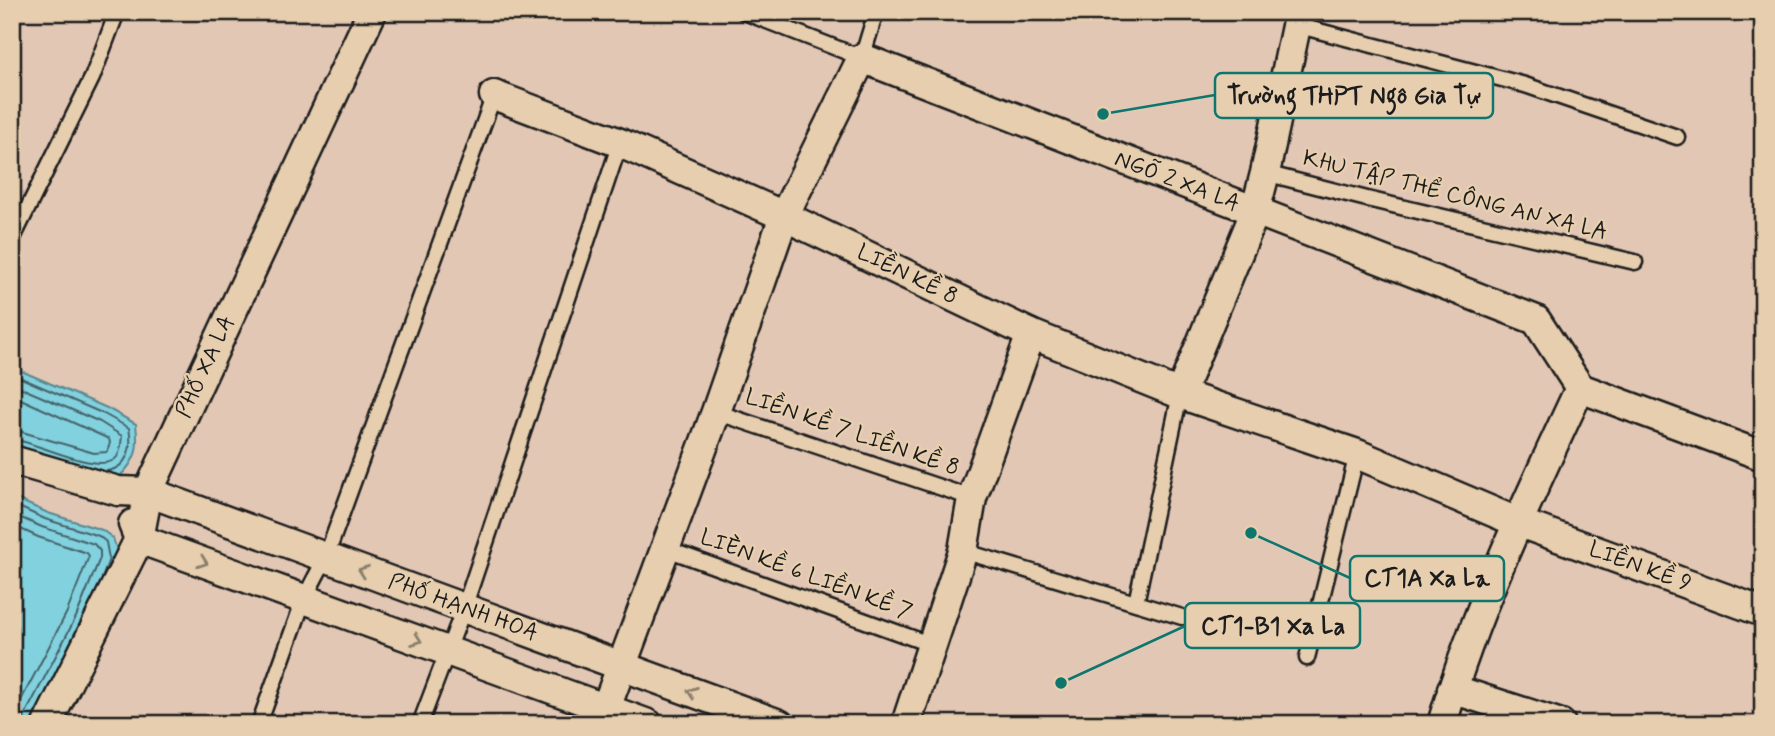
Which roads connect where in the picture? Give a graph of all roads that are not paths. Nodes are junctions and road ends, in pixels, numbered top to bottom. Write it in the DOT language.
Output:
graph roads {
  1 [pos="117,12"];
  2 [pos="372,12"];
  3 [pos="744,12"];
  4 [pos="876,12"];
  5 [pos="1298,19"];
  6 [pos="862,58"];
  7 [pos="494,95"];
  8 [pos="1677,137"];
  9 [pos="620,143"];
  10 [pos="1265,173"];
  11 [pos="1255,212"];
  12 [pos="784,216"];
  13 [pos="12,240"];
  14 [pos="1635,262"];
  15 [pos="1031,334"];
  16 [pos="1580,388"];
  17 [pos="1180,394"];
  18 [pos="716,412"];
  19 [pos="1357,454"];
  20 [pos="1763,456"];
  21 [pos="12,460"];
  22 [pos="118,491"];
  23 [pos="148,492"];
  24 [pos="972,498"];
  25 [pos="1517,522"];
  26 [pos="139,539"];
  27 [pos="664,548"];
  28 [pos="963,551"];
  29 [pos="326,557"];
  30 [pos="304,599"];
  31 [pos="1136,603"];
  32 [pos="464,608"];
  33 [pos="1763,612"];
  34 [pos="1182,617"];
  35 [pos="932,645"];
  36 [pos="447,651"];
  37 [pos="1307,658"];
  38 [pos="621,666"];
  39 [pos="1452,689"];
  40 [pos="603,716"];
  41 [pos="47,724"];
  42 [pos="259,724"];
  43 [pos="420,724"];
  44 [pos="648,724"];
  45 [pos="779,724"];
  46 [pos="906,724"];
  47 [pos="1442,724"];
  48 [pos="1561,724"];
  1 -- 13 [label="lane"];
  2 -- 23 [label="street, PHỐ XA LA"];
  3 -- 6 [label="lane, NGÕ 2 XA LA"];
  4 -- 6 [label="lane"];
  5 -- 8 [label="lane"];
  5 -- 10 [label="street"];
  6 -- 11 [label="street, NGÕ 2 XA LA"];
  6 -- 12 [label="street"];
  7 -- 9 [label="street, LIỀN KỀ 8"];
  7 -- 29 [label="lane"];
  9 -- 12 [label="street, LIỀN KỀ 8"];
  9 -- 32 [label="lane"];
  10 -- 11 [label="street"];
  10 -- 14 [label="lane, KHU TẬP THỂ CÔNG AN XA LA"];
  11 -- 16 [label="street, NGÕ 2 XA LA"];
  11 -- 17 [label="street"];
  12 -- 15 [label="street, LIỀN KỀ 8"];
  12 -- 18 [label="street"];
  15 -- 17 [label="street, LIỀN KỀ 8"];
  15 -- 24 [label="street"];
  16 -- 20 [label="street"];
  16 -- 25 [label="street"];
  17 -- 19 [label="street, LIỀN KỀ 8"];
  17 -- 31 [label="lane"];
  18 -- 24 [label="lane, LIỀN KỀ 7 LIỀN KỀ 8"];
  18 -- 27 [label="street"];
  19 -- 25 [label="street, LIỀN KỀ 9"];
  19 -- 37 [label="lane"];
  21 -- 22 [label="street, PHỐ HẠNH HOA"];
  22 -- 23 [label="street, PHỐ HẠNH HOA"];
  22 -- 26 [label="street"];
  23 -- 26 [label="street, PHỐ XA LA"];
  23 -- 29 [label="street, PHỐ HẠNH HOA"];
  24 -- 28 [label="street"];
  25 -- 33 [label="street, LIỀN KỀ 9"];
  25 -- 39 [label="street"];
  26 -- 30 [label="street, PHỐ HẠNH HOA, one-way"];
  26 -- 41 [label="street, PHỐ XA LA"];
  27 -- 35 [label="lane, LIÈN KỀ 6 LIỀN KỀ 7"];
  27 -- 38 [label="street"];
  28 -- 31 [label="lane"];
  28 -- 35 [label="street"];
  29 -- 30 [label="lane"];
  32 -- 29 [label="street, PHỐ HẠNH HOA, one-way"];
  30 -- 36 [label="street, PHỐ HẠNH HOA, one-way"];
  30 -- 42 [label="lane"];
  31 -- 34 [label="lane"];
  32 -- 36 [label="lane"];
  32 -- 38 [label="street, PHỐ HẠNH HOA"];
  35 -- 46 [label="street"];
  36 -- 40 [label="street, PHỐ HẠNH HOA"];
  36 -- 43 [label="lane"];
  38 -- 40 [label="street"];
  45 -- 38 [label="street, PHỐ HẠNH HOA, one-way"];
  39 -- 47 [label="street"];
  39 -- 48 [label="street"];
  40 -- 44 [label="street, PHỐ HẠNH HOA"];
}
